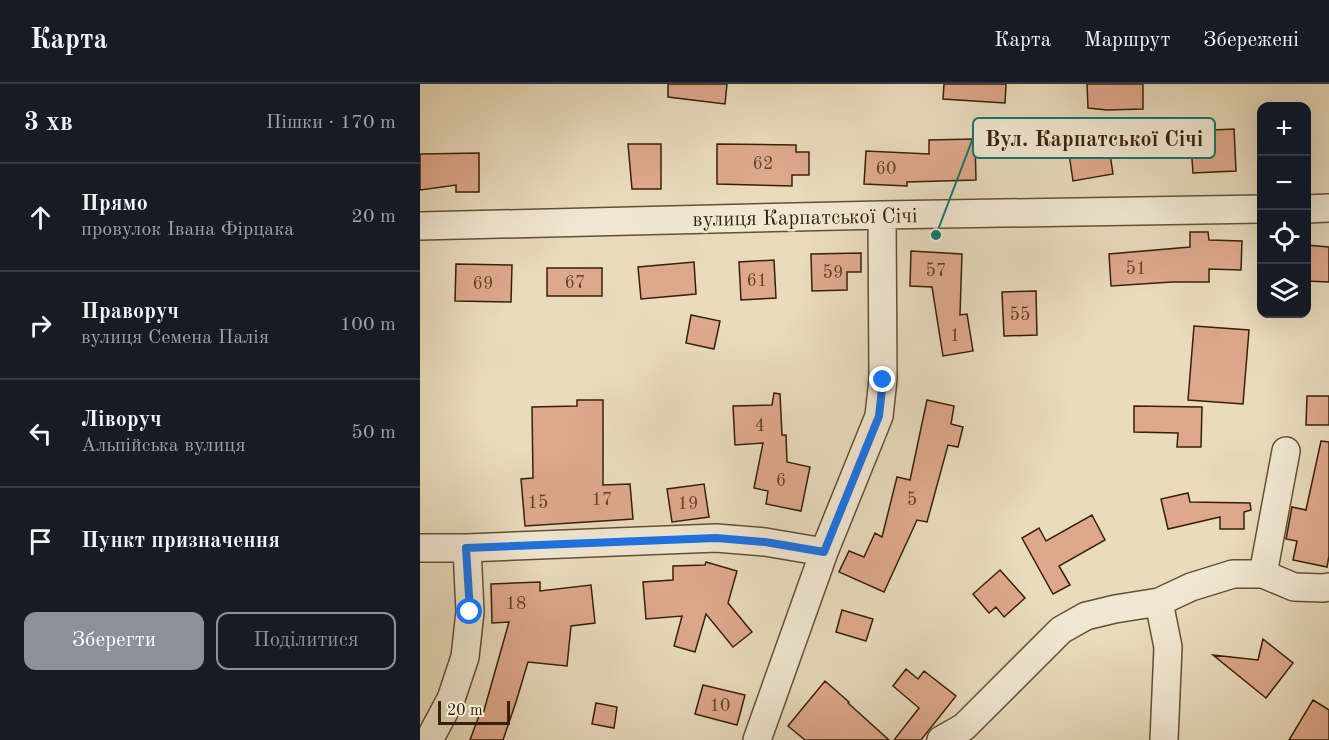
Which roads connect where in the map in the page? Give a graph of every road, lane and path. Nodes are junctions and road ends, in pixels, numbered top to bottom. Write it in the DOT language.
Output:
graph roads {
  1 [pos="1329,208"];
  2 [pos="1257,209"];
  3 [pos="1311,209"];
  4 [pos="882,215"];
  5 [pos="420,226"];
  6 [pos="1286,451"];
  7 [pos="420,548"];
  8 [pos="466,548"];
  9 [pos="824,552"];
  10 [pos="1263,574"];
  11 [pos="1329,587"];
  12 [pos="1159,602"];
  13 [pos="429,740"];
  14 [pos="758,740"];
  15 [pos="941,740"];
  16 [pos="1164,740"];
  1 -- 3 [label="street"];
  2 -- 4 [label="street, вулиця Карпатської Січі"];
  4 -- 5 [label="street, вулиця Карпатської Січі"];
  4 -- 9 [label="street"];
  6 -- 10 [label="street"];
  7 -- 8 [label="street"];
  8 -- 9 [label="street"];
  8 -- 13 [label="street"];
  9 -- 14 [label="street"];
  10 -- 11 [label="street"];
  10 -- 12 [label="street"];
  12 -- 15 [label="street"];
  12 -- 16 [label="street"];
}
